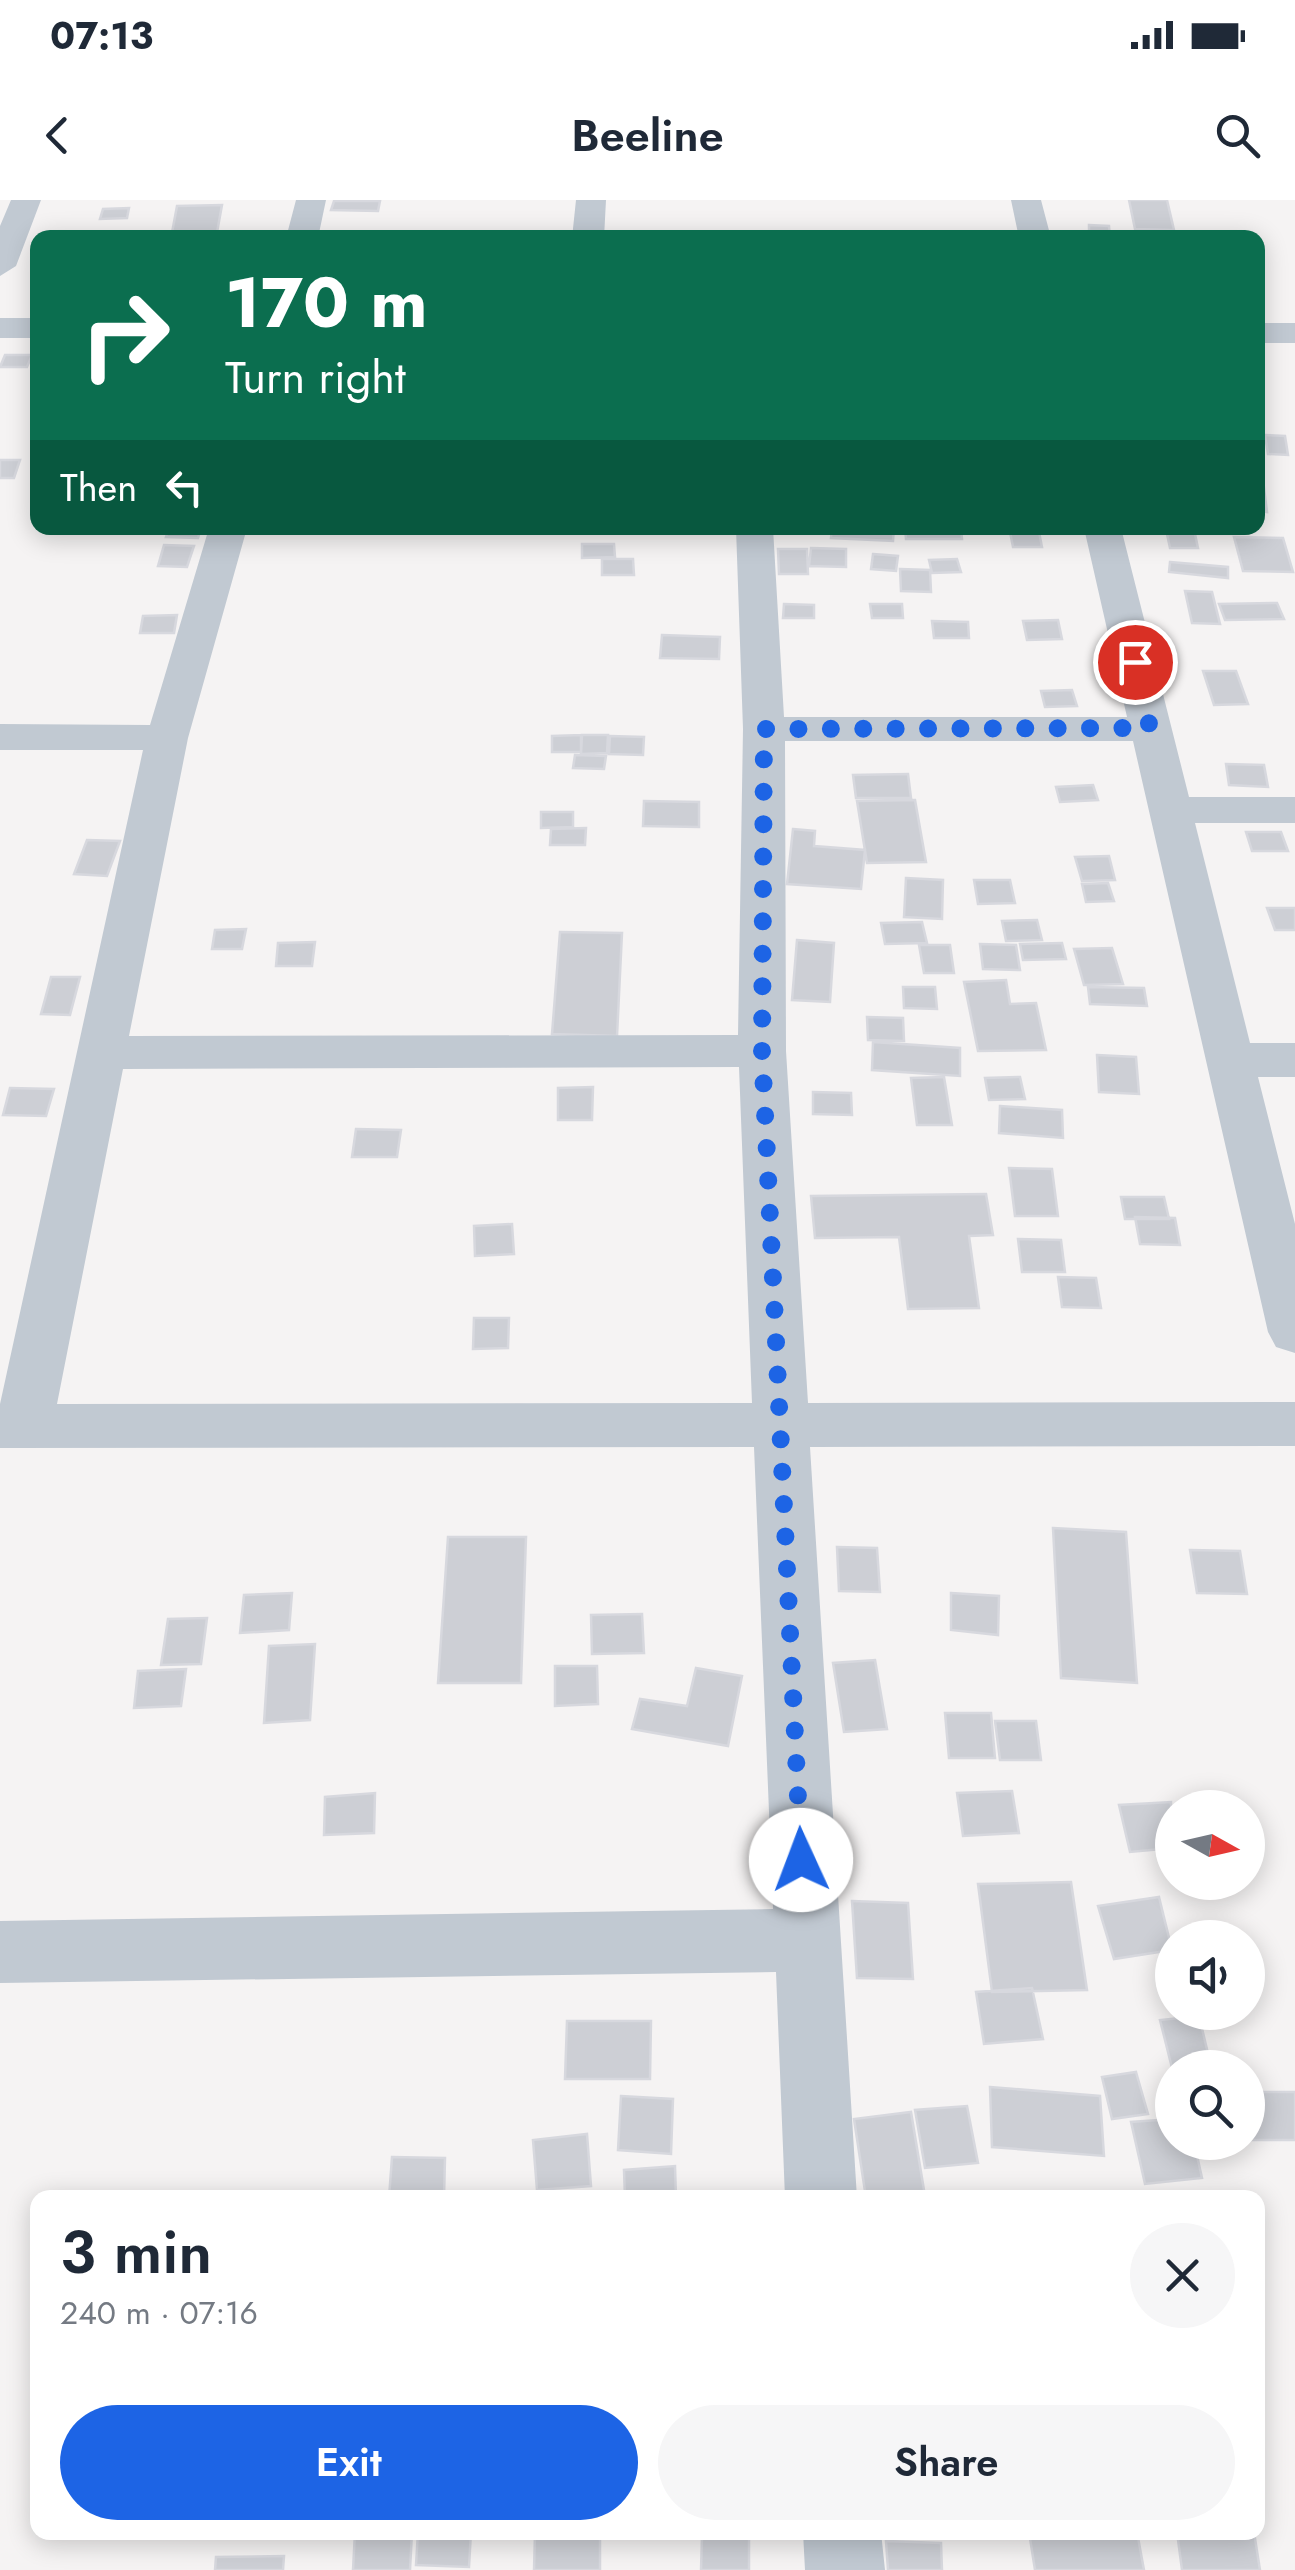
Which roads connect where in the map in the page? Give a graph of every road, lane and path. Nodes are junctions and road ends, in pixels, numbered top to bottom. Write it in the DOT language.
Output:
graph roads {
  1 [pos="26,200"];
  2 [pos="311,200"];
  3 [pos="591,200"];
  4 [pos="1026,200"];
  5 [pos="304,230"];
  6 [pos="589,230"];
  7 [pos="1033,230"];
  8 [pos="0,266"];
  9 [pos="0,328"];
  10 [pos="30,328"];
  11 [pos="1265,333"];
  12 [pos="1295,333"];
  13 [pos="226,535"];
  14 [pos="754,535"];
  15 [pos="1105,535"];
  16 [pos="1150,728"];
  17 [pos="764,729"];
  18 [pos="0,738"];
  19 [pos="167,738"];
  20 [pos="1172,810"];
  21 [pos="1295,810"];
  22 [pos="762,1051"];
  23 [pos="105,1053"];
  24 [pos="1232,1060"];
  25 [pos="1295,1060"];
  26 [pos="1295,1332"];
  27 [pos="1295,1424"];
  28 [pos="783,1425"];
  29 [pos="12,1426"];
  30 [pos="805,1940"];
  31 [pos="0,1952"];
  32 [pos="821,2190"];
  33 [pos="842,2540"];
  34 [pos="844,2570"];
  1 -- 8 [label="street"];
  2 -- 5 [label="street"];
  3 -- 6 [label="street"];
  4 -- 7 [label="street"];
  9 -- 10 [label="street"];
  11 -- 12 [label="street"];
  13 -- 19 [label="street"];
  14 -- 17 [label="street"];
  15 -- 16 [label="street"];
  16 -- 17 [label="street"];
  16 -- 20 [label="street"];
  17 -- 22 [label="street"];
  18 -- 19 [label="street"];
  19 -- 23 [label="street"];
  20 -- 21 [label="street"];
  20 -- 24 [label="street"];
  22 -- 23 [label="street"];
  22 -- 28 [label="street"];
  23 -- 29 [label="street"];
  24 -- 25 [label="street"];
  24 -- 26 [label="street"];
  27 -- 28 [label="street"];
  28 -- 29 [label="street"];
  28 -- 30 [label="street"];
  30 -- 31 [label="street"];
  30 -- 32 [label="street"];
  33 -- 34 [label="street"];
}
